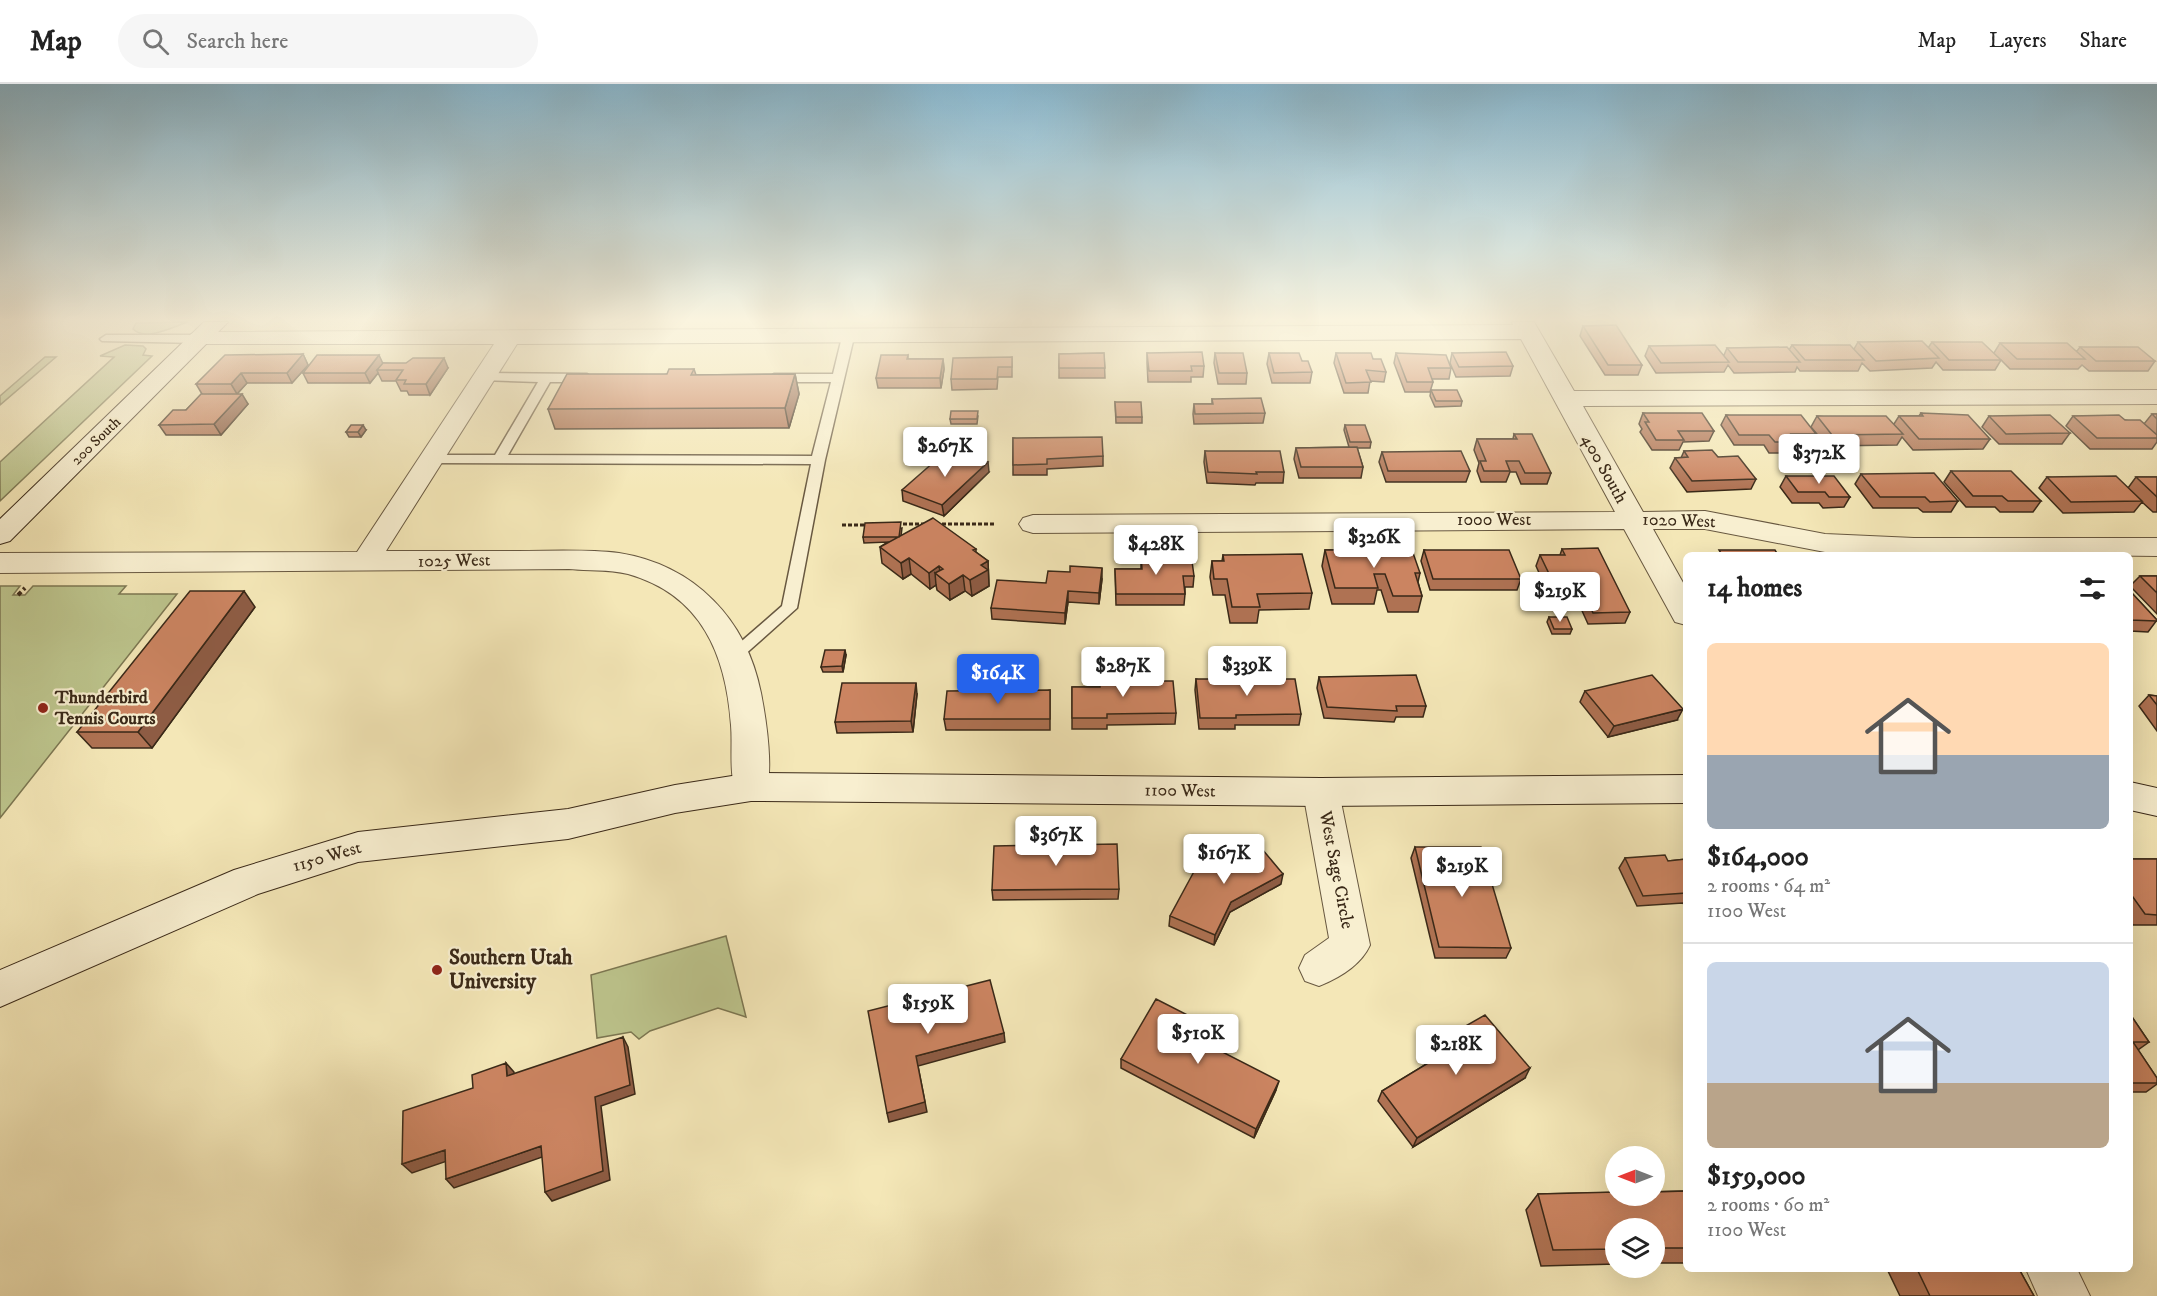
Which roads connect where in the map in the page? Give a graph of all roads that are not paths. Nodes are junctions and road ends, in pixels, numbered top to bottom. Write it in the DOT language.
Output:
graph roads {
  1 [pos="546,378"];
  2 [pos="838,378"];
  3 [pos="160,379"];
  4 [pos="484,379"];
  5 [pos="1555,379"];
  6 [pos="2157,397"];
  7 [pos="1566,399"];
  8 [pos="432,459"];
  9 [pos="499,459"];
  10 [pos="818,460"];
  11 [pos="1632,519"];
  12 [pos="1033,524"];
  13 [pos="0,535"];
  14 [pos="2157,547"];
  15 [pos="364,562"];
  16 [pos="0,563"];
  17 [pos="1683,610"];
  18 [pos="736,653"];
  19 [pos="751,787"];
  20 [pos="1683,789"];
  21 [pos="1321,792"];
  22 [pos="2133,797"];
  23 [pos="675,799"];
  24 [pos="2157,802"];
  25 [pos="1319,968"];
  26 [pos="0,989"];
  27 [pos="2052,1272"];
  28 [pos="2065,1296"];
  1 -- 9 [label="lane"];
  2 -- 10 [label="lane"];
  3 -- 13 [label="street, 200 South"];
  4 -- 8 [label="street"];
  5 -- 7 [label="street, 400 South"];
  6 -- 7 [label="street"];
  7 -- 11 [label="street, 400 South"];
  8 -- 9 [label="lane"];
  8 -- 15 [label="street"];
  9 -- 10 [label="lane"];
  10 -- 18 [label="lane"];
  11 -- 12 [label="street, 1000 West"];
  11 -- 14 [label="street, 1020 West"];
  11 -- 17 [label="street, 400 South"];
  15 -- 16 [label="street, 1025 West"];
  15 -- 18 [label="street, 1025 West"];
  18 -- 19 [label="street, 1025 West"];
  19 -- 21 [label="street, 1100 West"];
  19 -- 23 [label="street, 1100 West"];
  20 -- 21 [label="street, 1100 West"];
  21 -- 25 [label="street, West Sage Circle"];
  22 -- 24 [label="street"];
  23 -- 26 [label="street, 1150 West"];
  27 -- 28 [label="street"];
}
